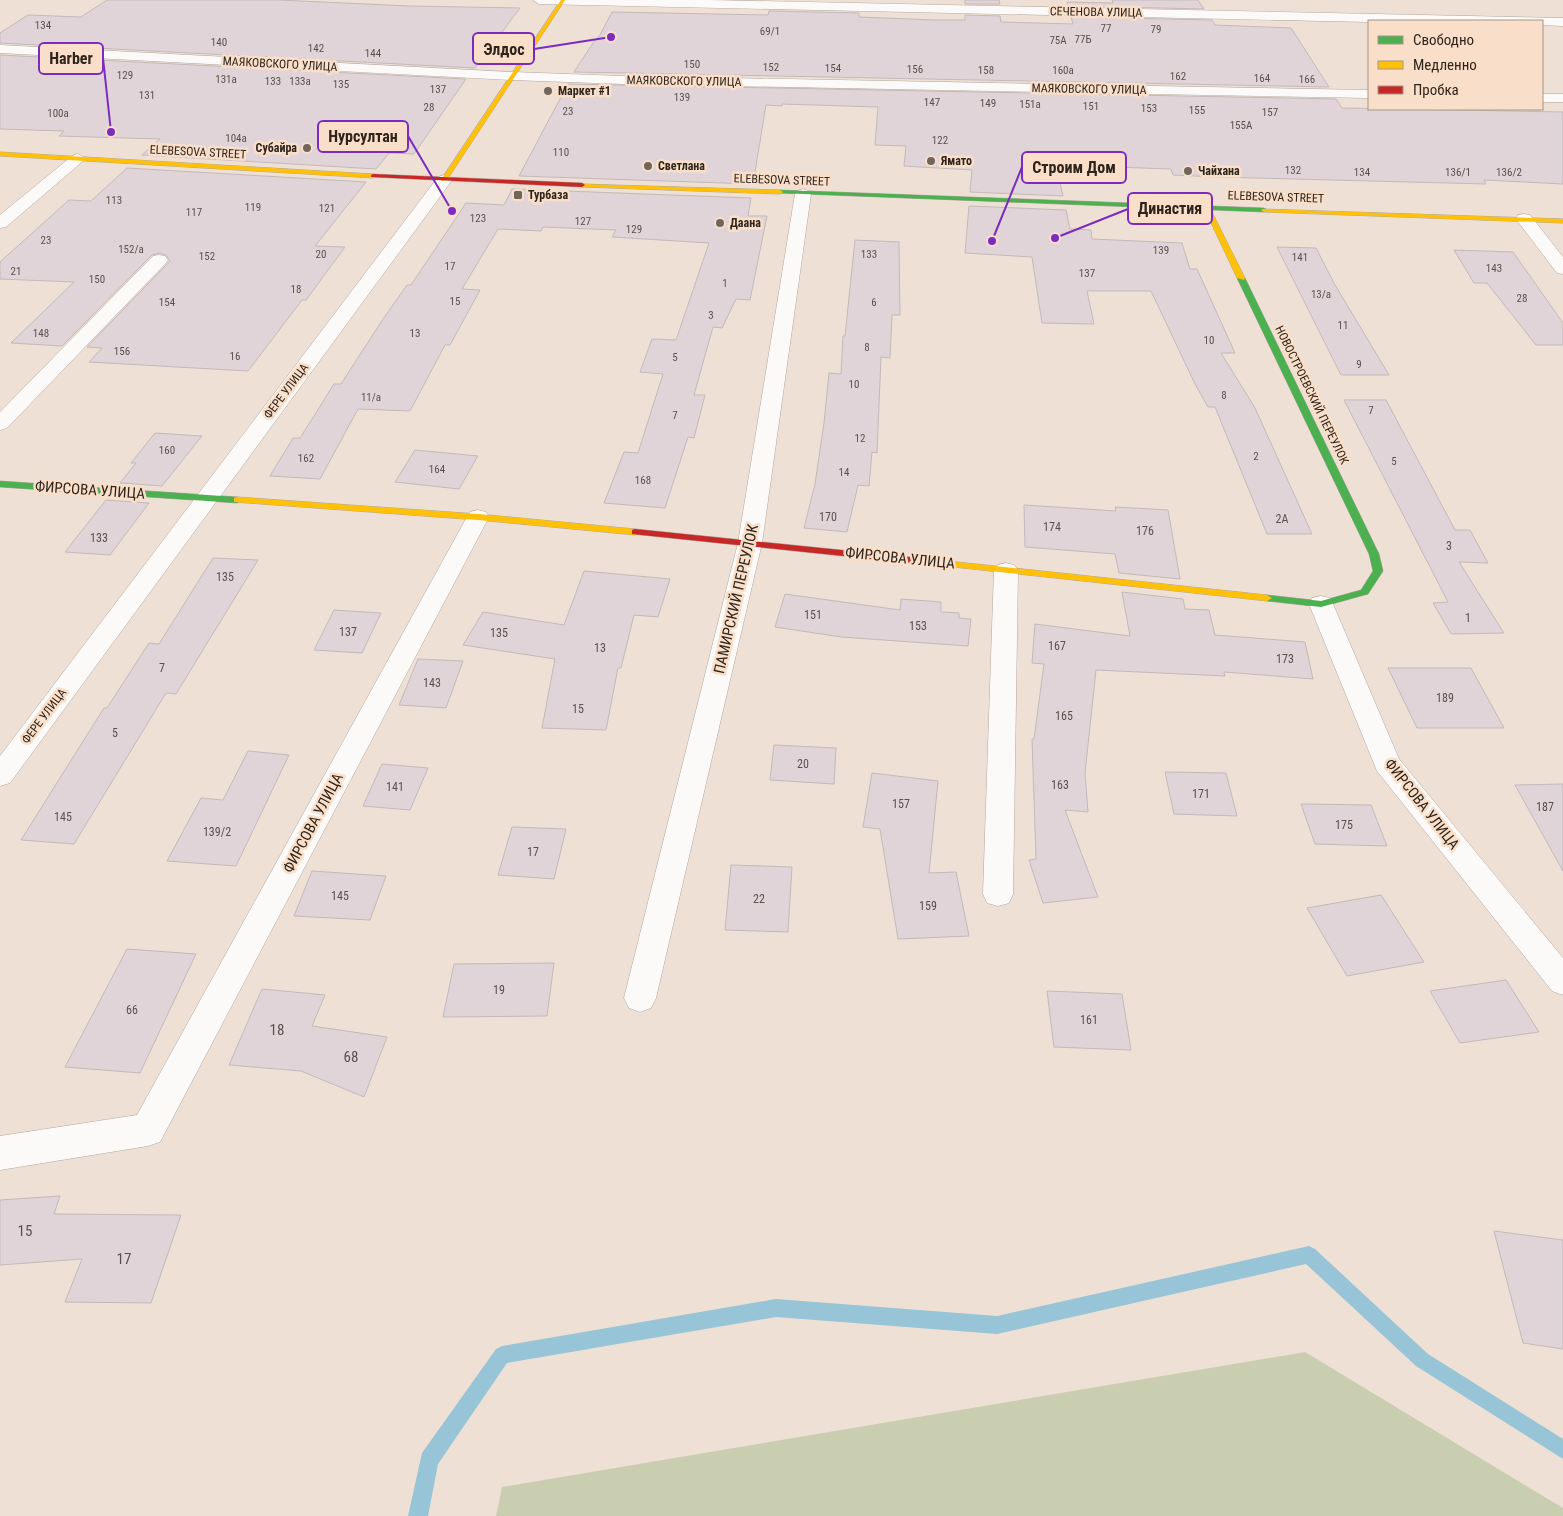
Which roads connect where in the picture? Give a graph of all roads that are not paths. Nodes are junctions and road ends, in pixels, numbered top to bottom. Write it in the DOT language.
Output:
graph roads {
  1 [pos="538,0"];
  2 [pos="563,1"];
  3 [pos="1468,20"];
  4 [pos="1543,22"];
  5 [pos="1563,22"];
  6 [pos="0,49"];
  7 [pos="512,76"];
  8 [pos="1368,94"];
  9 [pos="1543,98"];
  10 [pos="1563,98"];
  11 [pos="0,154"];
  12 [pos="78,159"];
  13 [pos="444,180"];
  14 [pos="803,194"];
  15 [pos="1207,208"];
  16 [pos="1524,219"];
  17 [pos="1563,221"];
  18 [pos="0,223"];
  19 [pos="159,260"];
  20 [pos="1563,269"];
  21 [pos="0,424"];
  22 [pos="0,484"];
  23 [pos="206,497"];
  24 [pos="478,517"];
  25 [pos="750,542"];
  26 [pos="1006,570"];
  27 [pos="1365,592"];
  28 [pos="1321,604"];
  29 [pos="0,776"];
  30 [pos="998,894"];
  31 [pos="1563,980"];
  32 [pos="640,998"];
  33 [pos="0,1153"];
  1 -- 2 [label="street, СЕЧЕНОВА УЛИЦА"];
  2 -- 3 [label="street, СЕЧЕНОВА УЛИЦА"];
  2 -- 7 [label="street, ФЕРЕ УЛИЦА"];
  4 -- 5 [label="street, СЕЧЕНОВА УЛИЦА"];
  6 -- 7 [label="street, МАЯКОВСКОГО УЛИЦА"];
  7 -- 8 [label="street, МАЯКОВСКОГО УЛИЦА"];
  7 -- 13 [label="street, ФЕРЕ УЛИЦА"];
  9 -- 10 [label="street"];
  11 -- 12 [label="street, ELEBESOVA STREET"];
  12 -- 13 [label="street, ELEBESOVA STREET"];
  12 -- 18 [label="street"];
  13 -- 14 [label="street, ELEBESOVA STREET"];
  13 -- 23 [label="street, ФЕРЕ УЛИЦА"];
  14 -- 15 [label="street, ELEBESOVA STREET"];
  14 -- 25 [label="street, ПАМИРСКИЙ ПЕРЕУЛОК"];
  15 -- 16 [label="street, ELEBESOVA STREET"];
  15 -- 27 [label="street, НОВОСТРОЕВСКИЙ ПЕРЕУЛОК"];
  16 -- 17 [label="street, ELEBESOVA STREET"];
  16 -- 20 [label="street"];
  19 -- 21 [label="street"];
  22 -- 23 [label="street, ФИРСОВА УЛИЦА"];
  23 -- 24 [label="street, ФИРСОВА УЛИЦА"];
  23 -- 29 [label="street, ФЕРЕ УЛИЦА"];
  24 -- 25 [label="street, ФИРСОВА УЛИЦА"];
  24 -- 33 [label="street, ФИРСОВА УЛИЦА"];
  25 -- 26 [label="street, ФИРСОВА УЛИЦА"];
  25 -- 32 [label="street, ПАМИРСКИЙ ПЕРЕУЛОК"];
  26 -- 28 [label="street, ФИРСОВА УЛИЦА"];
  26 -- 30 [label="street"];
  27 -- 28 [label="street, ФИРСОВА УЛИЦА"];
  28 -- 31 [label="street, ФИРСОВА УЛИЦА"];
}
